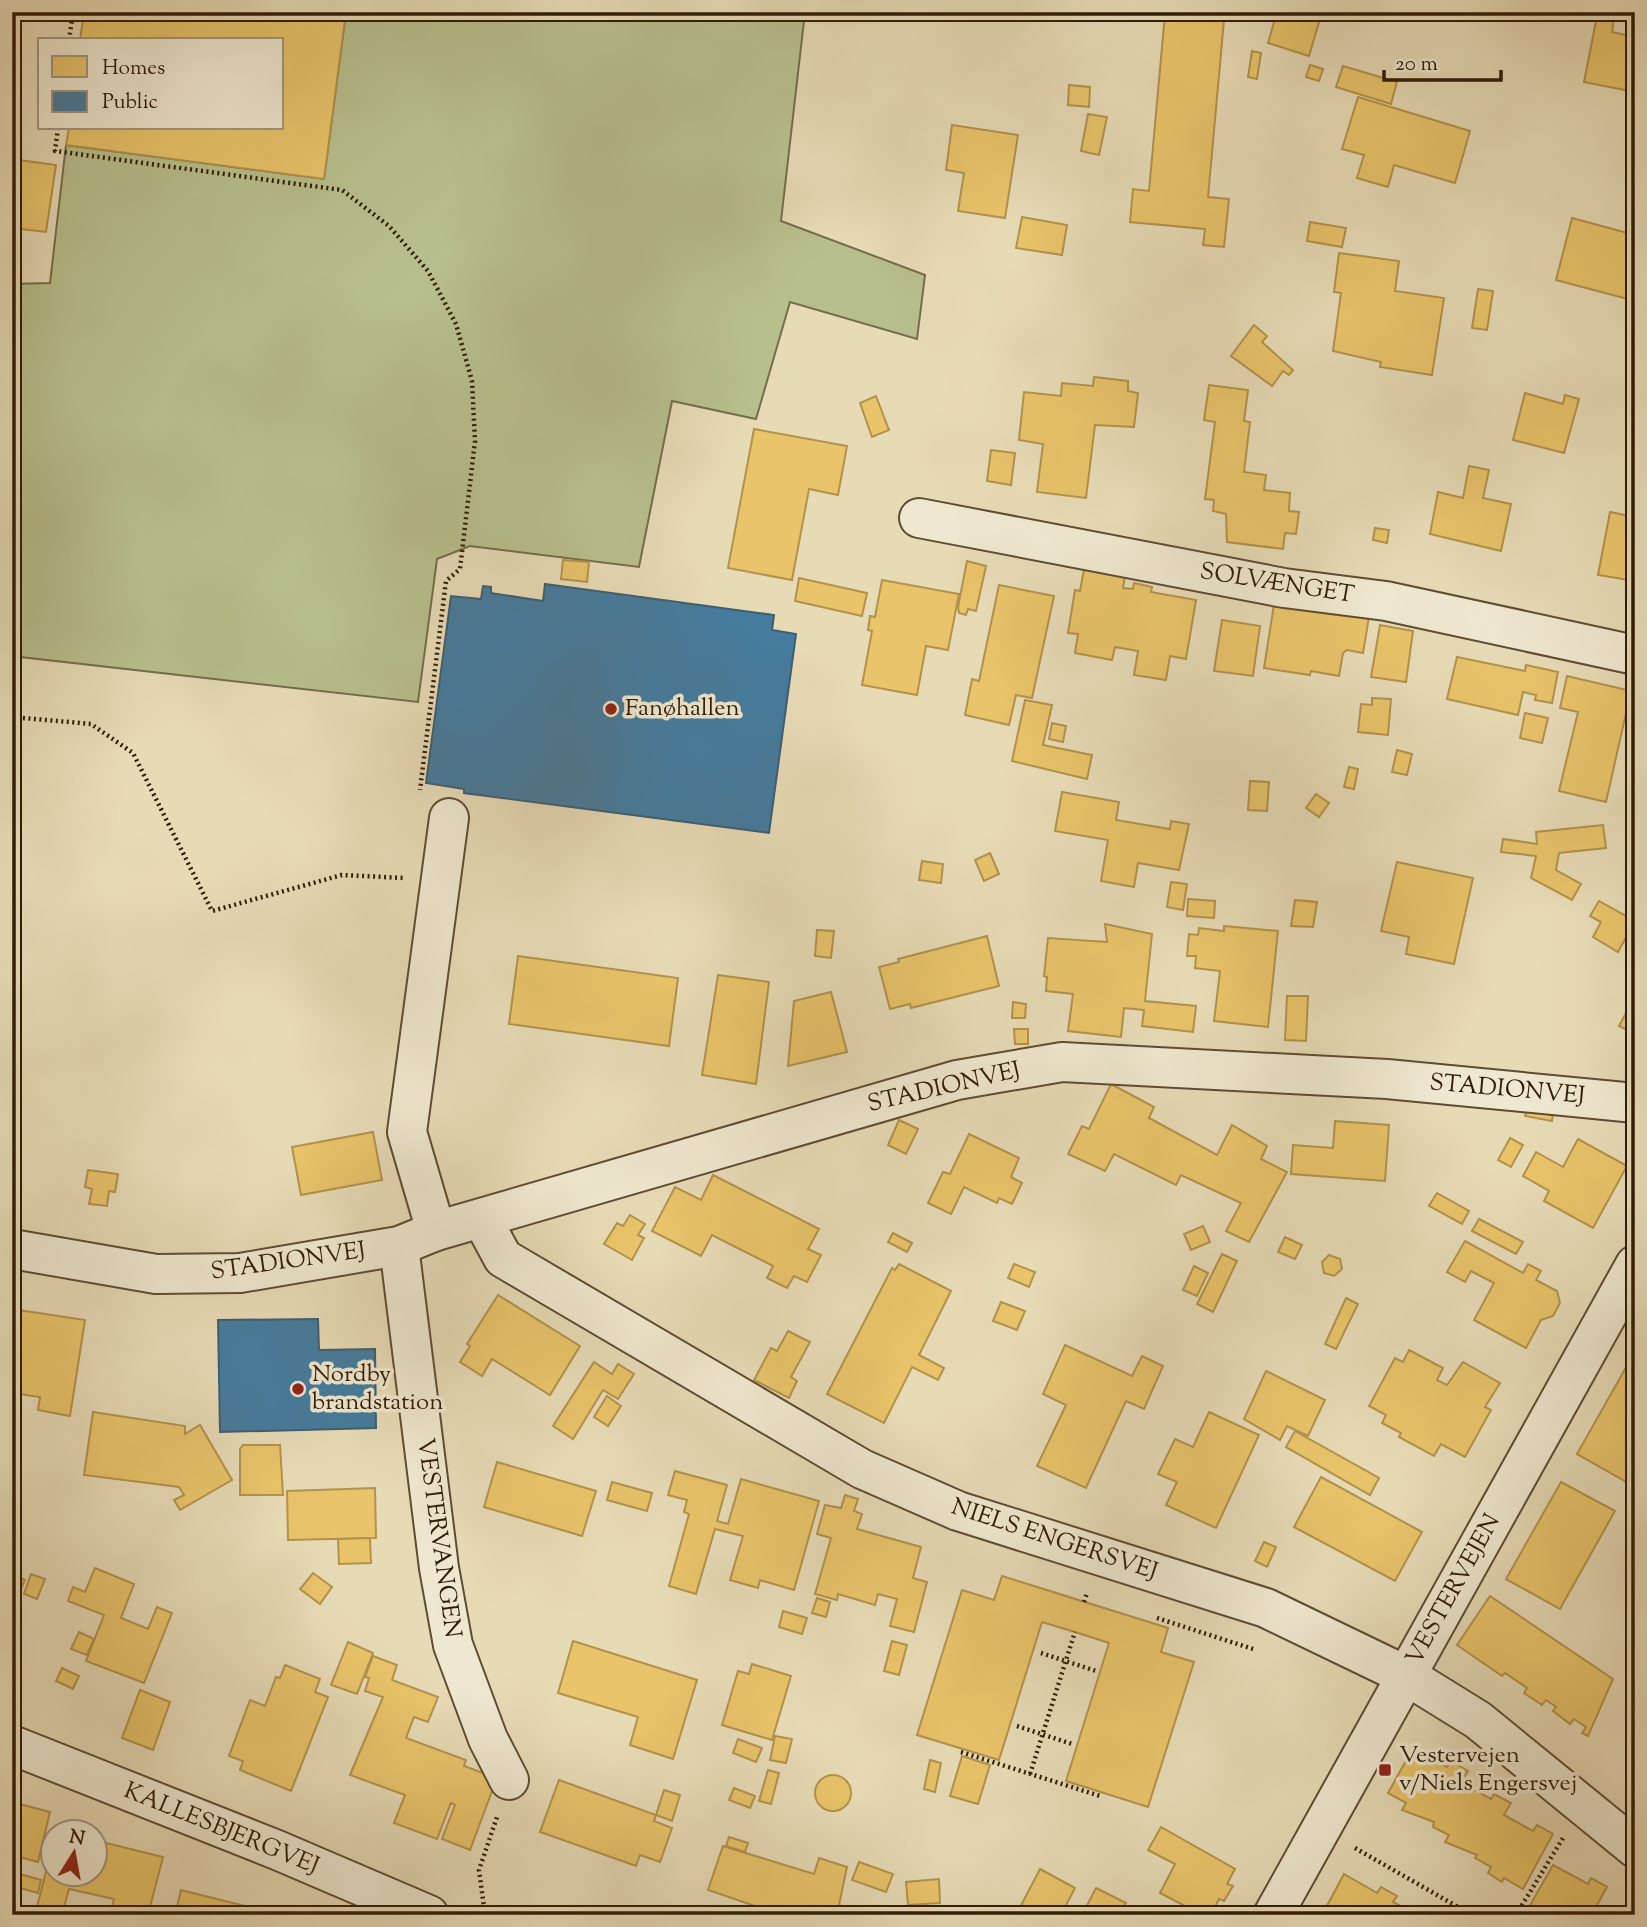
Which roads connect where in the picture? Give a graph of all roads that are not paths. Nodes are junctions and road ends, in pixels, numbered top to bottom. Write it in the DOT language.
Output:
graph roads {
  1 [pos="919,518"];
  2 [pos="1635,656"];
  3 [pos="449,818"];
  4 [pos="1635,1103"];
  5 [pos="482,1219"];
  6 [pos="436,1231"];
  7 [pos="399,1246"];
  8 [pos="12,1249"];
  9 [pos="1635,1265"];
  10 [pos="1407,1676"];
  11 [pos="12,1745"];
  12 [pos="509,1780"];
  13 [pos="1635,1848"];
  14 [pos="429,1915"];
  15 [pos="1273,1915"];
  1 -- 2 [label="street, SOLVÆNGET"];
  3 -- 6 [label="street"];
  4 -- 5 [label="street, STADIONVEJ"];
  5 -- 6 [label="street, STADIONVEJ"];
  5 -- 10 [label="street, NIELS ENGERSVEJ"];
  6 -- 7 [label="street, STADIONVEJ"];
  7 -- 8 [label="street, STADIONVEJ"];
  7 -- 12 [label="street, VESTERVANGEN"];
  9 -- 10 [label="street, VESTERVEJEN"];
  10 -- 13 [label="street, NIELS ENGERSVEJ"];
  10 -- 15 [label="street, VESTERVEJEN"];
  11 -- 14 [label="street, KALLESBJERGVEJ"];
}
